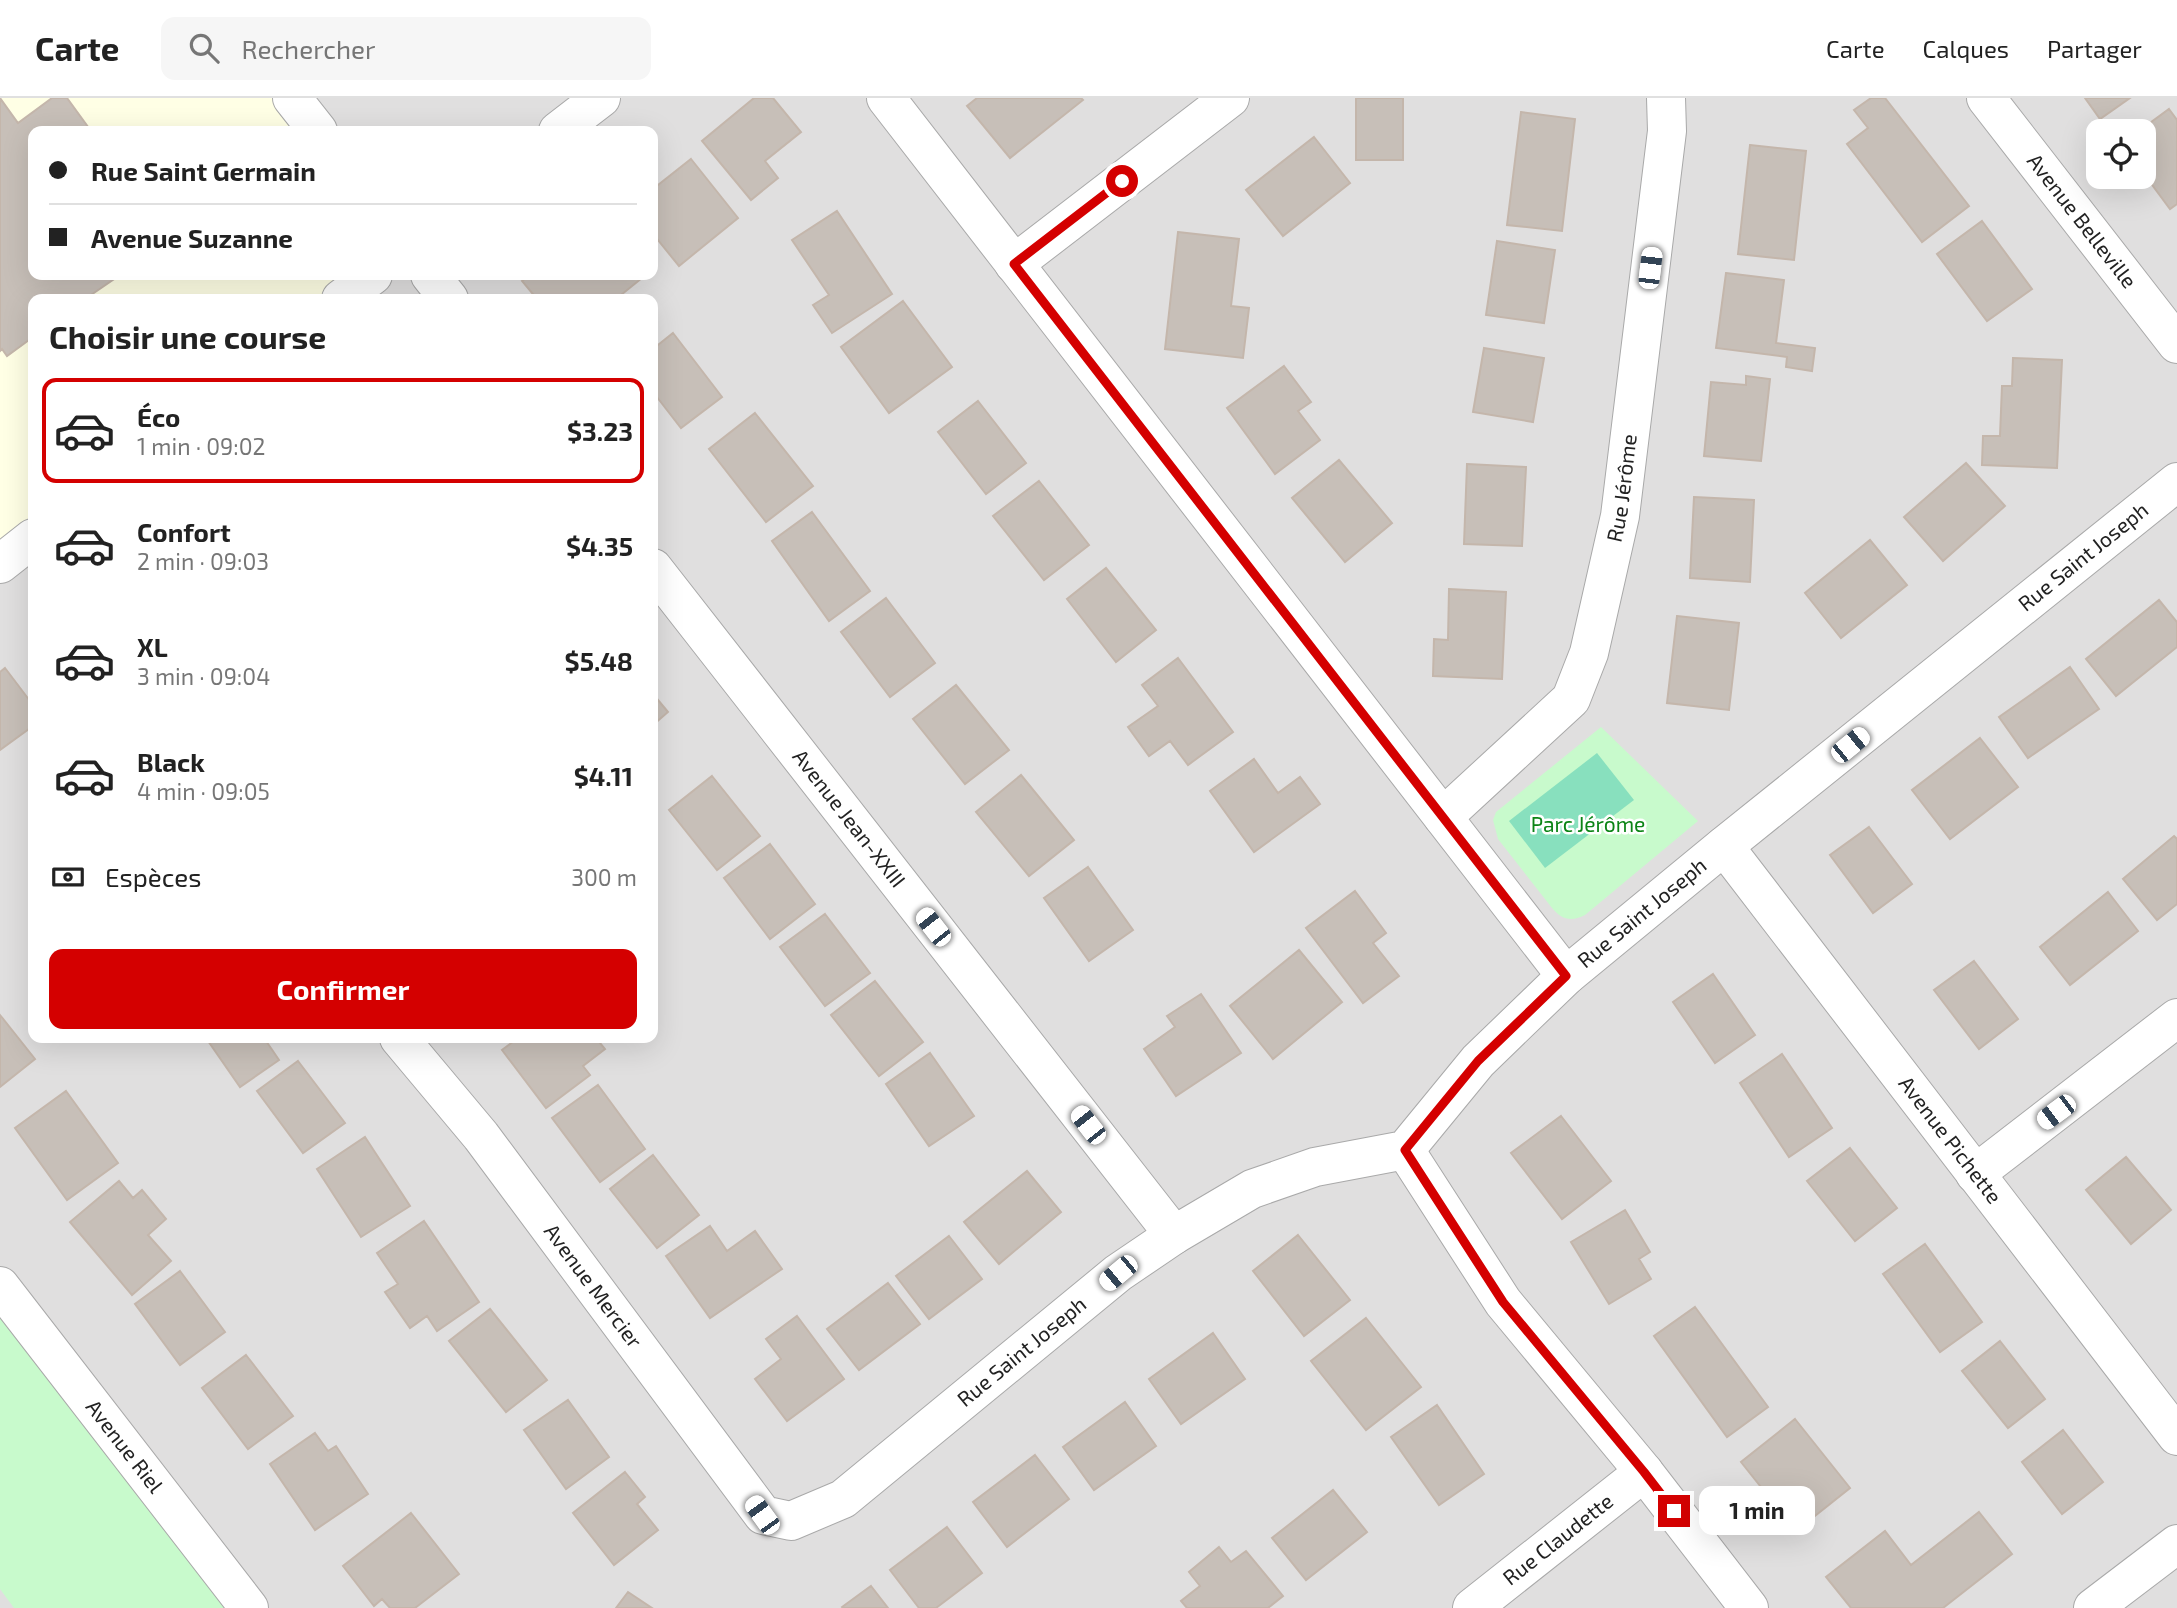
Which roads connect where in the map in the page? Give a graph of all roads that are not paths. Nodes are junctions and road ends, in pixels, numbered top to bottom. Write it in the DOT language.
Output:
graph roads {
  1 [pos="292,98"];
  2 [pos="601,98"];
  3 [pos="886,98"];
  4 [pos="1230,98"];
  5 [pos="1666,98"];
  6 [pos="1986,98"];
  7 [pos="314,126"];
  8 [pos="565,126"];
  9 [pos="1014,264"];
  10 [pos="366,280"];
  11 [pos="434,280"];
  12 [pos="348,294"];
  13 [pos="445,294"];
  14 [pos="2177,344"];
  15 [pos="2177,482"];
  16 [pos="28,542"];
  17 [pos="0,564"];
  18 [pos="658,579"];
  19 [pos="1443,817"];
  20 [pos="1724,846"];
  21 [pos="1566,976"];
  22 [pos="2177,1018"];
  23 [pos="403,1043"];
  24 [pos="1405,1150"];
  25 [pos="1975,1174"];
  26 [pos="1174,1235"];
  27 [pos="0,1286"];
  28 [pos="2177,1436"];
  29 [pos="1644,1472"];
  30 [pos="791,1521"];
  31 [pos="2177,1544"];
  32 [pos="249,1608"];
  33 [pos="1472,1608"];
  34 [pos="1749,1608"];
  35 [pos="2093,1608"];
  1 -- 7 [label="street"];
  2 -- 8 [label="street"];
  3 -- 9 [label="street"];
  4 -- 9 [label="street"];
  5 -- 19 [label="street, Rue Jérôme"];
  6 -- 14 [label="street, Avenue Belleville"];
  9 -- 19 [label="street"];
  10 -- 12 [label="street"];
  11 -- 13 [label="street"];
  15 -- 20 [label="street, Rue Saint Joseph"];
  16 -- 17 [label="street"];
  18 -- 26 [label="street, Avenue Jean-XXIII"];
  19 -- 21 [label="street"];
  20 -- 21 [label="street, Rue Saint Joseph"];
  20 -- 25 [label="street, Avenue Pichette"];
  21 -- 24 [label="street, Rue Saint Joseph"];
  22 -- 25 [label="street"];
  23 -- 30 [label="street, Avenue Mercier"];
  24 -- 26 [label="street, Rue Saint Joseph"];
  24 -- 29 [label="street"];
  25 -- 28 [label="street, Avenue Pichette"];
  26 -- 30 [label="street, Rue Saint Joseph"];
  27 -- 32 [label="street, Avenue Riel"];
  29 -- 33 [label="street, Rue Claudette"];
  29 -- 34 [label="street"];
  31 -- 35 [label="street"];
}
